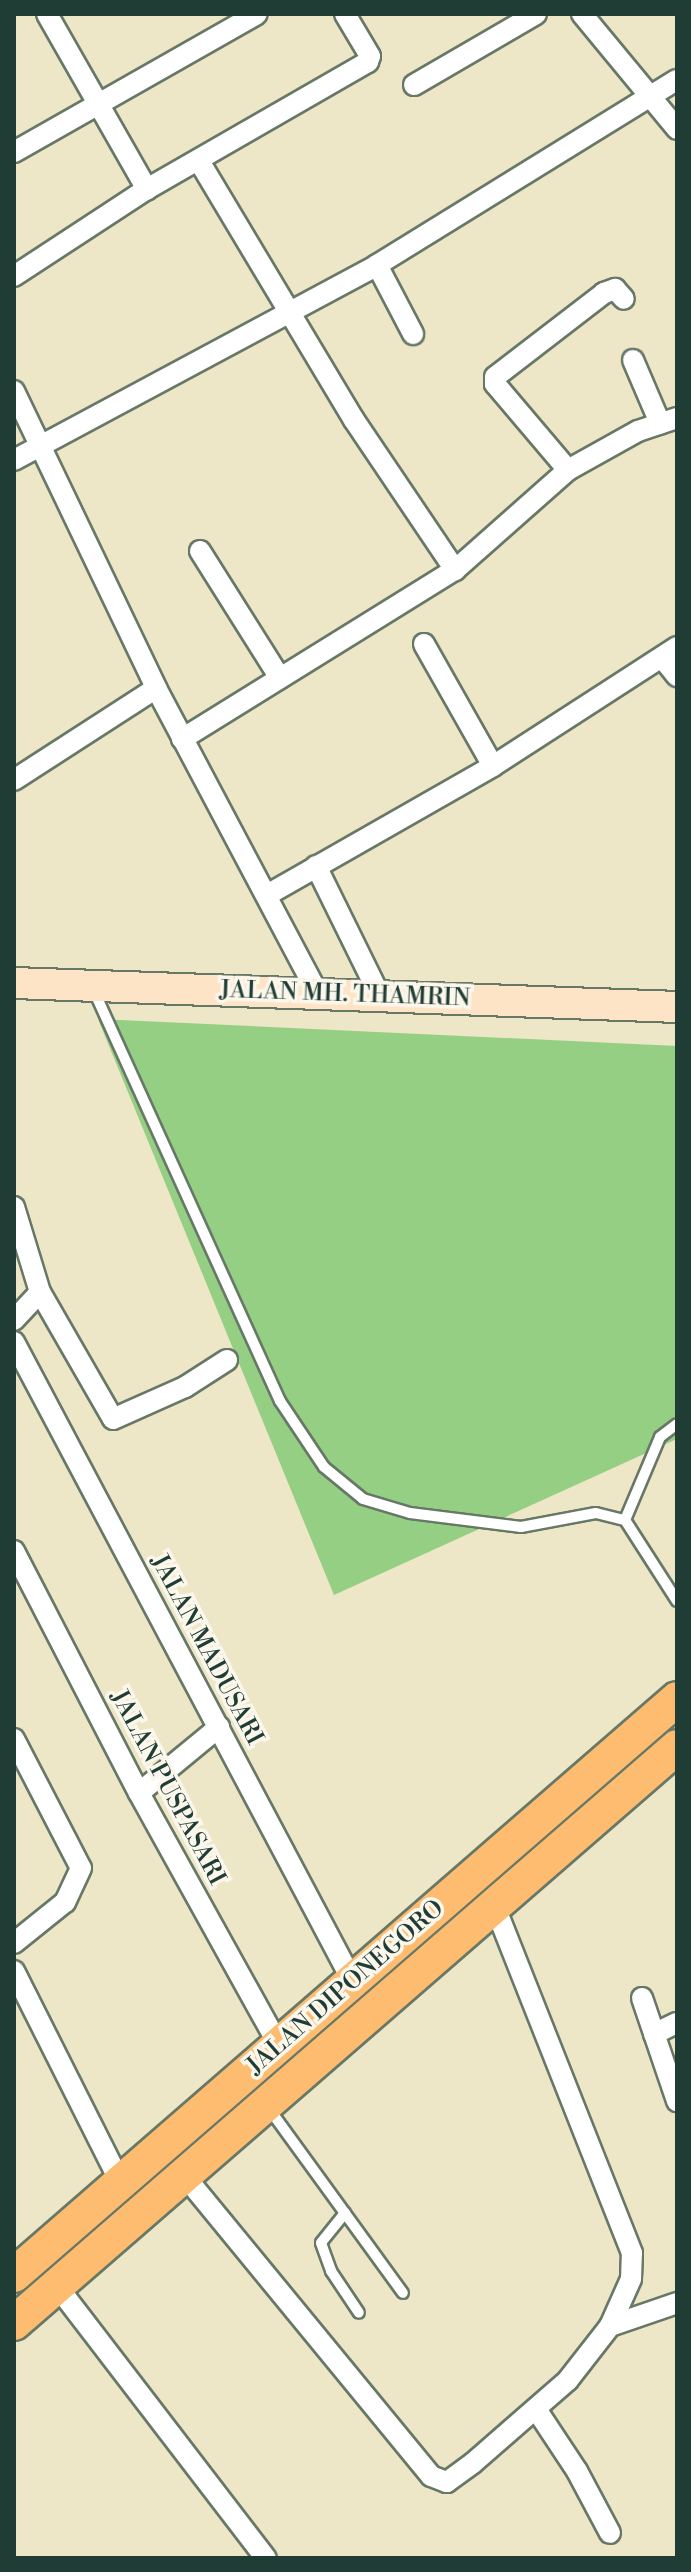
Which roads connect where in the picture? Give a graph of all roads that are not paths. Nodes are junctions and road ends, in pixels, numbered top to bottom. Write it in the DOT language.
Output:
graph roads {
  1 [pos="257,14"];
  2 [pos="345,14"];
  3 [pos="536,14"];
  4 [pos="582,14"];
  5 [pos="55,17"];
  6 [pos="677,80"];
  7 [pos="414,85"];
  8 [pos="650,98"];
  9 [pos="99,104"];
  10 [pos="677,129"];
  11 [pos="16,146"];
  12 [pos="199,161"];
  13 [pos="147,189"];
  14 [pos="377,265"];
  15 [pos="14,276"];
  16 [pos="624,299"];
  17 [pos="287,312"];
  18 [pos="413,334"];
  19 [pos="633,360"];
  20 [pos="14,391"];
  21 [pos="668,421"];
  22 [pos="42,447"];
  23 [pos="14,460"];
  24 [pos="568,470"];
  25 [pos="200,551"];
  26 [pos="455,570"];
  27 [pos="424,644"];
  28 [pos="673,661"];
  29 [pos="280,678"];
  30 [pos="156,688"];
  31 [pos="182,739"];
  32 [pos="493,766"];
  33 [pos="14,780"];
  34 [pos="316,866"];
  35 [pos="267,895"];
  36 [pos="14,983"];
  37 [pos="92,986"];
  38 [pos="318,994"];
  39 [pos="380,996"];
  40 [pos="677,1007"];
  41 [pos="14,1207"];
  42 [pos="40,1292"];
  43 [pos="14,1320"];
  44 [pos="14,1342"];
  45 [pos="227,1360"];
  46 [pos="677,1424"];
  47 [pos="625,1520"];
  48 [pos="14,1551"];
  49 [pos="677,1601"];
  50 [pos="677,1699"];
  51 [pos="219,1727"];
  52 [pos="14,1739"];
  53 [pos="677,1747"];
  54 [pos="139,1793"];
  55 [pos="494,1905"];
  56 [pos="14,1943"];
  57 [pos="14,1971"];
  58 [pos="353,1982"];
  59 [pos="642,1998"];
  60 [pos="677,2023"];
  61 [pos="654,2034"];
  62 [pos="279,2046"];
  63 [pos="677,2101"];
  64 [pos="266,2105"];
  65 [pos="183,2174"];
  66 [pos="121,2184"];
  67 [pos="345,2213"];
  68 [pos="14,2275"];
  69 [pos="57,2286"];
  70 [pos="403,2293"];
  71 [pos="677,2303"];
  72 [pos="359,2313"];
  73 [pos="14,2323"];
  74 [pos="610,2326"];
  75 [pos="536,2409"];
  76 [pos="610,2533"];
  77 [pos="266,2558"];
  1 -- 9 [label="street"];
  2 -- 12 [label="street"];
  3 -- 7 [label="street"];
  4 -- 8 [label="street"];
  5 -- 9 [label="street"];
  6 -- 8 [label="street"];
  8 -- 10 [label="street"];
  8 -- 14 [label="street"];
  9 -- 11 [label="street"];
  9 -- 13 [label="street"];
  12 -- 13 [label="street"];
  12 -- 17 [label="street"];
  13 -- 15 [label="street"];
  14 -- 17 [label="street"];
  14 -- 18 [label="street"];
  16 -- 24 [label="street"];
  17 -- 22 [label="street"];
  17 -- 26 [label="street"];
  19 -- 21 [label="street"];
  20 -- 22 [label="street"];
  21 -- 24 [label="street"];
  22 -- 23 [label="street"];
  22 -- 30 [label="street"];
  24 -- 26 [label="street"];
  25 -- 29 [label="street"];
  26 -- 29 [label="street"];
  27 -- 32 [label="street"];
  28 -- 32 [label="street"];
  29 -- 31 [label="street"];
  30 -- 31 [label="street"];
  30 -- 33 [label="street"];
  31 -- 35 [label="street"];
  32 -- 34 [label="street"];
  34 -- 35 [label="street"];
  34 -- 39 [label="street"];
  35 -- 38 [label="street"];
  36 -- 37 [label="main road, JALAN MH. THAMRIN"];
  37 -- 38 [label="main road, JALAN MH. THAMRIN"];
  37 -- 47 [label="lane"];
  38 -- 39 [label="main road, JALAN MH. THAMRIN"];
  39 -- 40 [label="main road, JALAN MH. THAMRIN"];
  41 -- 42 [label="street"];
  42 -- 43 [label="street"];
  42 -- 45 [label="street"];
  44 -- 51 [label="street, JALAN MADUSARI"];
  46 -- 47 [label="lane"];
  47 -- 49 [label="lane"];
  48 -- 54 [label="street, JALAN PUSPASARI"];
  50 -- 58 [label="main road, JALAN DIPONEGORO"];
  51 -- 54 [label="street"];
  51 -- 58 [label="street, JALAN MADUSARI"];
  52 -- 56 [label="street"];
  53 -- 55 [label="main road, JALAN DIPONEGORO"];
  54 -- 62 [label="street, JALAN PUSPASARI"];
  55 -- 64 [label="main road, JALAN DIPONEGORO"];
  55 -- 74 [label="street"];
  57 -- 66 [label="street"];
  58 -- 62 [label="main road, JALAN DIPONEGORO"];
  59 -- 61 [label="street"];
  60 -- 61 [label="street"];
  61 -- 63 [label="street"];
  62 -- 66 [label="main road, JALAN DIPONEGORO"];
  64 -- 65 [label="main road, JALAN DIPONEGORO"];
  64 -- 67 [label="lane"];
  65 -- 69 [label="main road, JALAN DIPONEGORO"];
  65 -- 75 [label="street"];
  66 -- 68 [label="main road, JALAN DIPONEGORO"];
  67 -- 70 [label="lane"];
  67 -- 72 [label="lane"];
  69 -- 73 [label="main road, JALAN DIPONEGORO"];
  69 -- 77 [label="street"];
  71 -- 74 [label="street"];
  74 -- 75 [label="street"];
  75 -- 76 [label="street"];
}
